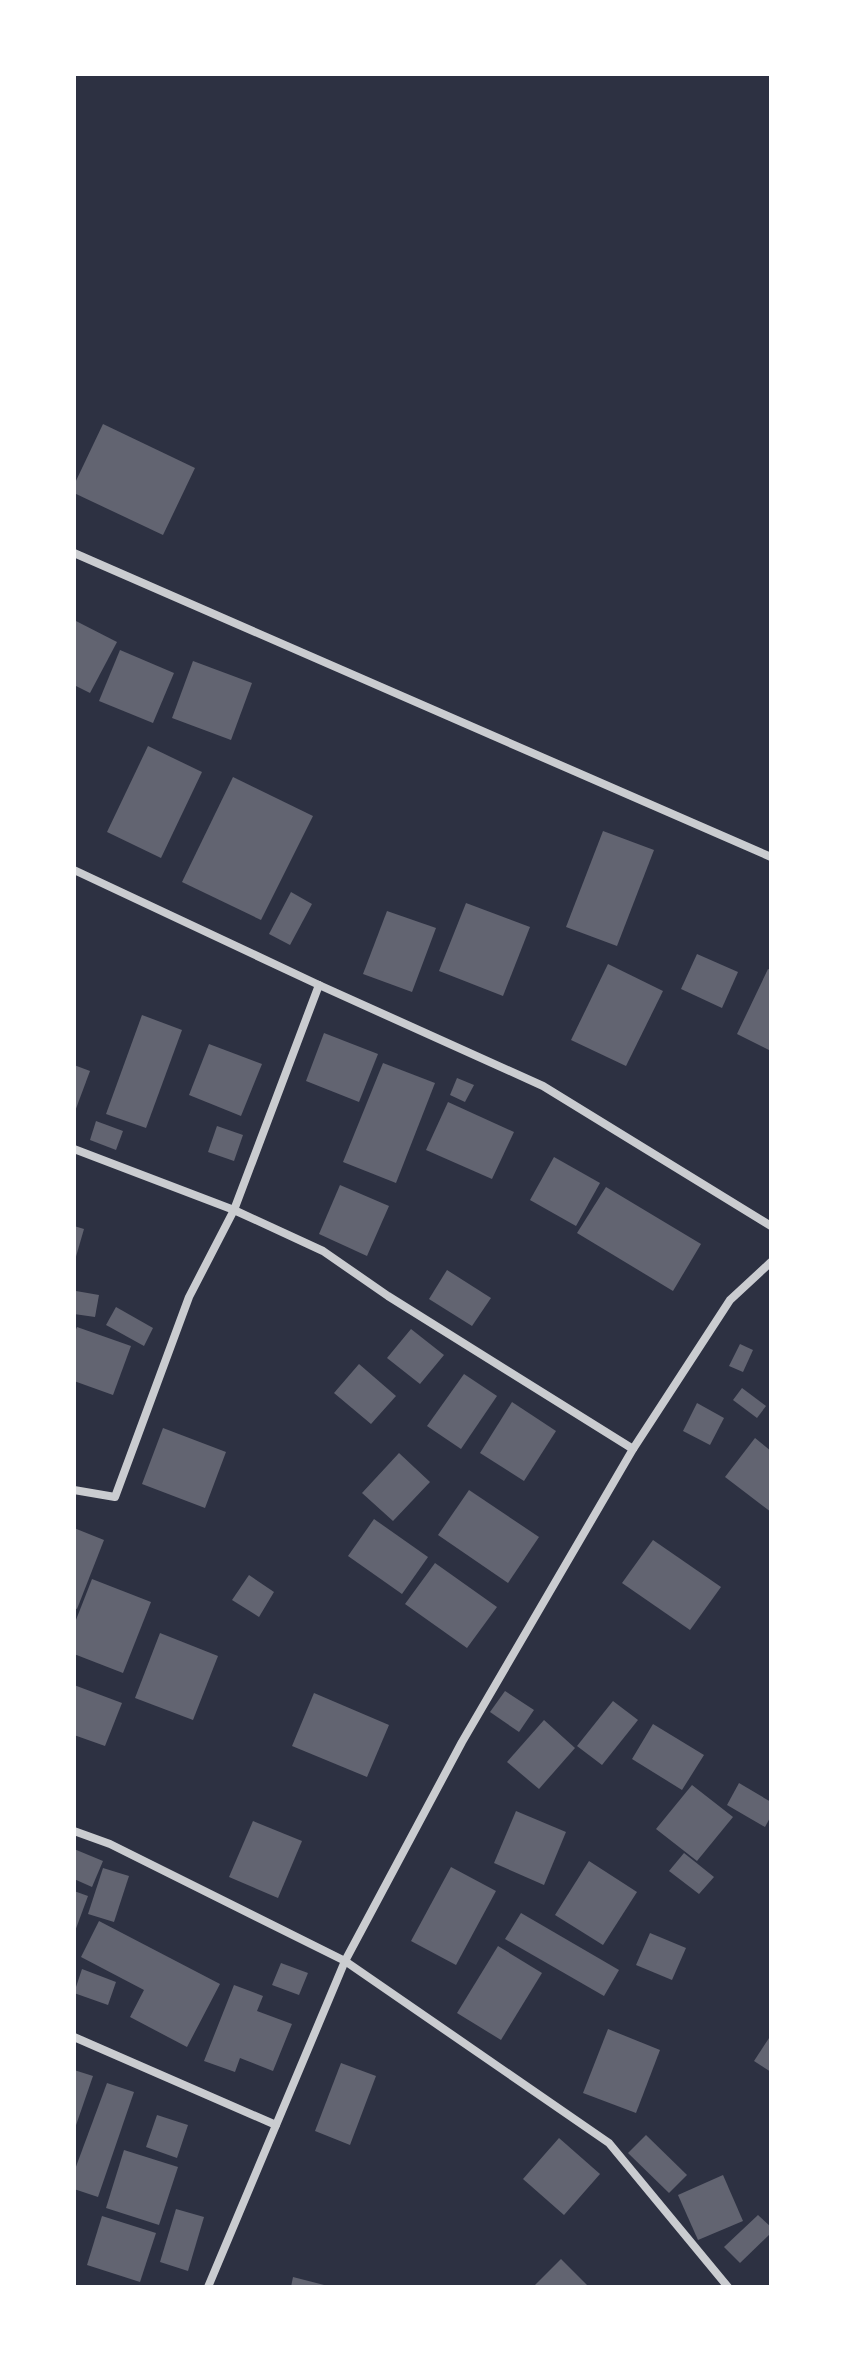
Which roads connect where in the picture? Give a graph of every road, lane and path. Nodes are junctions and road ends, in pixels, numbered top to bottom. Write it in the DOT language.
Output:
graph roads {
  1 [pos="74,553"];
  2 [pos="771,857"];
  3 [pos="74,870"];
  4 [pos="319,985"];
  5 [pos="74,1149"];
  6 [pos="234,1210"];
  7 [pos="771,1226"];
  8 [pos="771,1262"];
  9 [pos="633,1449"];
  10 [pos="74,1490"];
  11 [pos="74,1831"];
  12 [pos="345,1961"];
  13 [pos="74,2037"];
  14 [pos="276,2125"];
  15 [pos="208,2287"];
  16 [pos="728,2287"];
  1 -- 2 [label="street"];
  3 -- 4 [label="street"];
  4 -- 6 [label="street"];
  4 -- 7 [label="street"];
  5 -- 6 [label="street"];
  6 -- 9 [label="street"];
  6 -- 10 [label="street"];
  8 -- 9 [label="street"];
  9 -- 12 [label="street"];
  11 -- 12 [label="street"];
  12 -- 14 [label="street"];
  12 -- 16 [label="street"];
  13 -- 14 [label="street"];
  14 -- 15 [label="street"];
}
